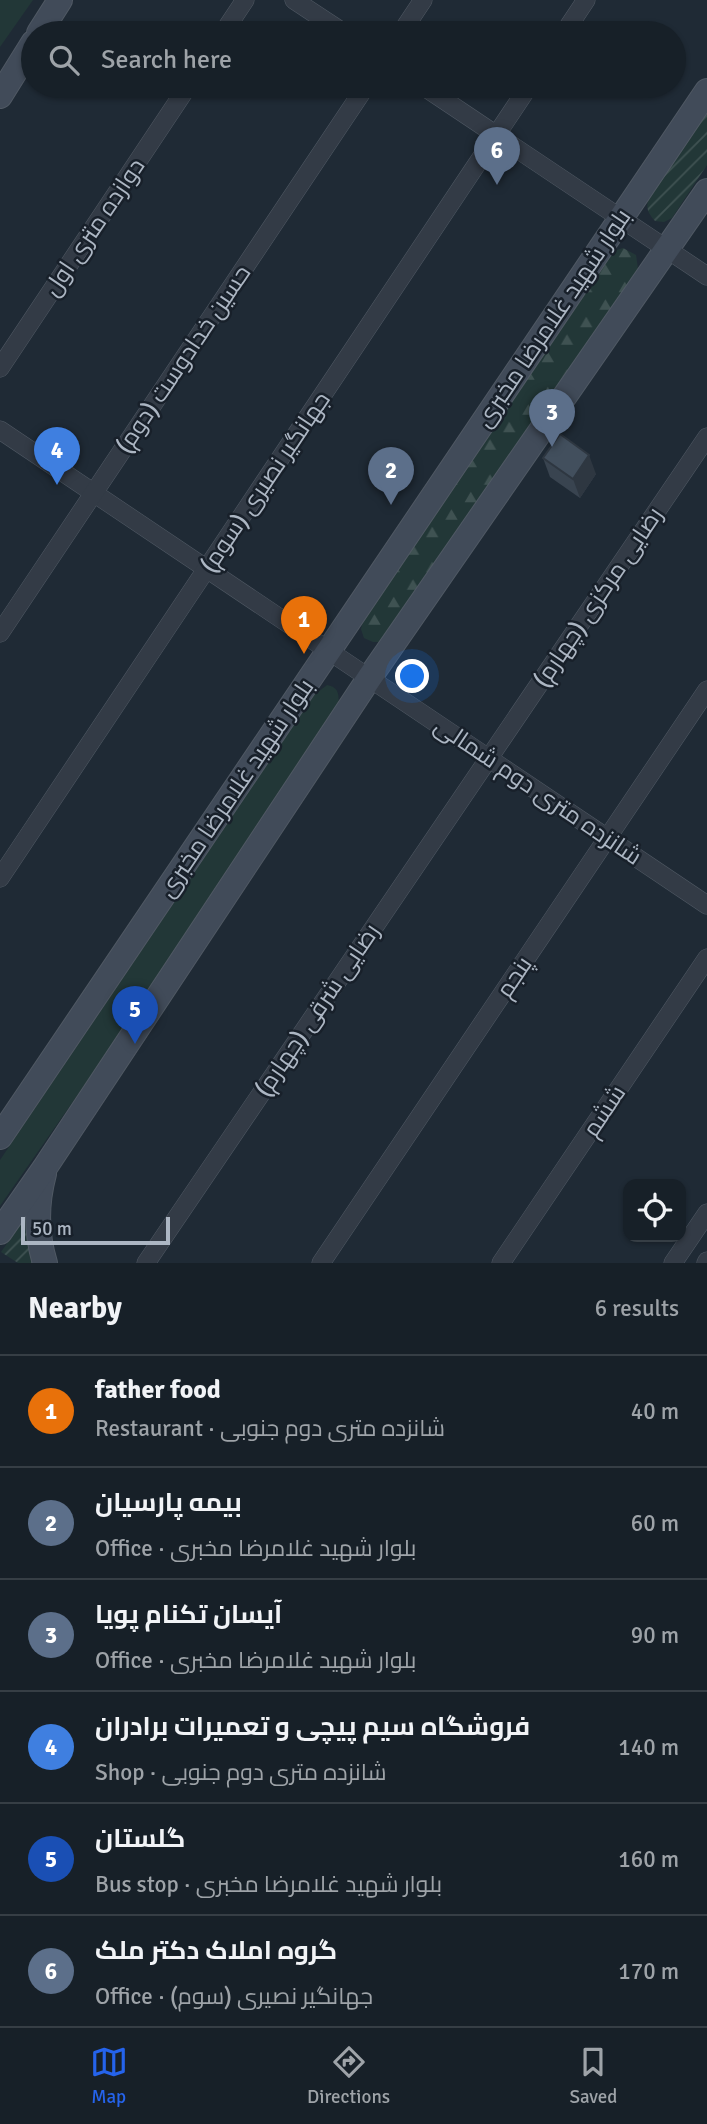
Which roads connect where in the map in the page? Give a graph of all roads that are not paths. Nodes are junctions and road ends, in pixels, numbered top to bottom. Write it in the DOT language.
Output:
graph roads {
  1 [pos="61,0"];
  2 [pos="245,0"];
  3 [pos="295,0"];
  4 [pos="423,0"];
  5 [pos="586,0"];
  6 [pos="48,21"];
  7 [pos="231,21"];
  8 [pos="326,21"];
  9 [pos="409,21"];
  10 [pos="572,21"];
  11 [pos="21,62"];
  12 [pos="707,91"];
  13 [pos="0,96"];
  14 [pos="180,98"];
  15 [pos="358,98"];
  16 [pos="441,98"];
  17 [pos="521,98"];
  18 [pos="496,135"];
  19 [pos="707,191"];
  20 [pos="621,218"];
  21 [pos="668,250"];
  22 [pos="707,276"];
  23 [pos="0,369"];
  24 [pos="0,430"];
  25 [pos="707,437"];
  26 [pos="94,493"];
  27 [pos="207,568"];
  28 [pos="0,633"];
  29 [pos="329,650"];
  30 [pos="370,677"];
  31 [pos="707,690"];
  32 [pos="489,758"];
  33 [pos="608,838"];
  34 [pos="0,878"];
  35 [pos="707,905"];
  36 [pos="707,958"];
  37 [pos="0,1136"];
  38 [pos="46,1166"];
  39 [pos="707,1213"];
  40 [pos="0,1232"];
  41 [pos="45,1263"];
  42 [pos="146,1263"];
  43 [pos="321,1263"];
  44 [pos="500,1263"];
  45 [pos="673,1263"];
  1 -- 6 [label="main road"];
  2 -- 7 [label="street"];
  3 -- 8 [label="street"];
  4 -- 9 [label="street"];
  5 -- 10 [label="street"];
  11 -- 13 [label="main road"];
  12 -- 20 [label="main road, بلوار شهید غلامرضا مخبری"];
  14 -- 23 [label="street, دوازده متری اول"];
  15 -- 26 [label="street, حسین خدادوست (دوم)"];
  16 -- 18 [label="street"];
  17 -- 18 [label="street, جهانگیر نصیری (سوم)"];
  18 -- 20 [label="street"];
  18 -- 27 [label="street, جهانگیر نصیری (سوم)"];
  19 -- 21 [label="main road, بلوار شهید غلامرضا مخبری"];
  20 -- 21 [label="street"];
  20 -- 29 [label="main road, بلوار شهید غلامرضا مخبری"];
  21 -- 22 [label="street"];
  21 -- 30 [label="main road, بلوار شهید غلامرضا مخبری"];
  24 -- 26 [label="street, شانزده متری دوم شمالی"];
  25 -- 32 [label="street, رضایی مرکزی (چهارم)"];
  26 -- 27 [label="street, شانزده متری دوم شمالی"];
  26 -- 28 [label="street, حسین خدادوست (دوم)"];
  27 -- 29 [label="street, شانزده متری دوم شمالی"];
  27 -- 34 [label="street, جهانگیر نصیری (سوم)"];
  29 -- 30 [label="street, شانزده متری دوم شمالی"];
  29 -- 37 [label="main road, بلوار شهید غلامرضا مخبری"];
  30 -- 32 [label="street, شانزده متری دوم شمالی"];
  30 -- 38 [label="main road, بلوار شهید غلامرضا مخبری"];
  31 -- 33 [label="street, پنجم"];
  32 -- 33 [label="street, شانزده متری دوم شمالی"];
  32 -- 42 [label="street, رضایی شرقی (چهارم)"];
  33 -- 35 [label="street, شانزده متری دوم شمالی"];
  33 -- 43 [label="street, پنجم"];
  36 -- 44 [label="street, ششم"];
  38 -- 40 [label="main road, بلوار شهید غلامرضا مخبری"];
  38 -- 41 [label="main road"];
  39 -- 45 [label="street"];
}
